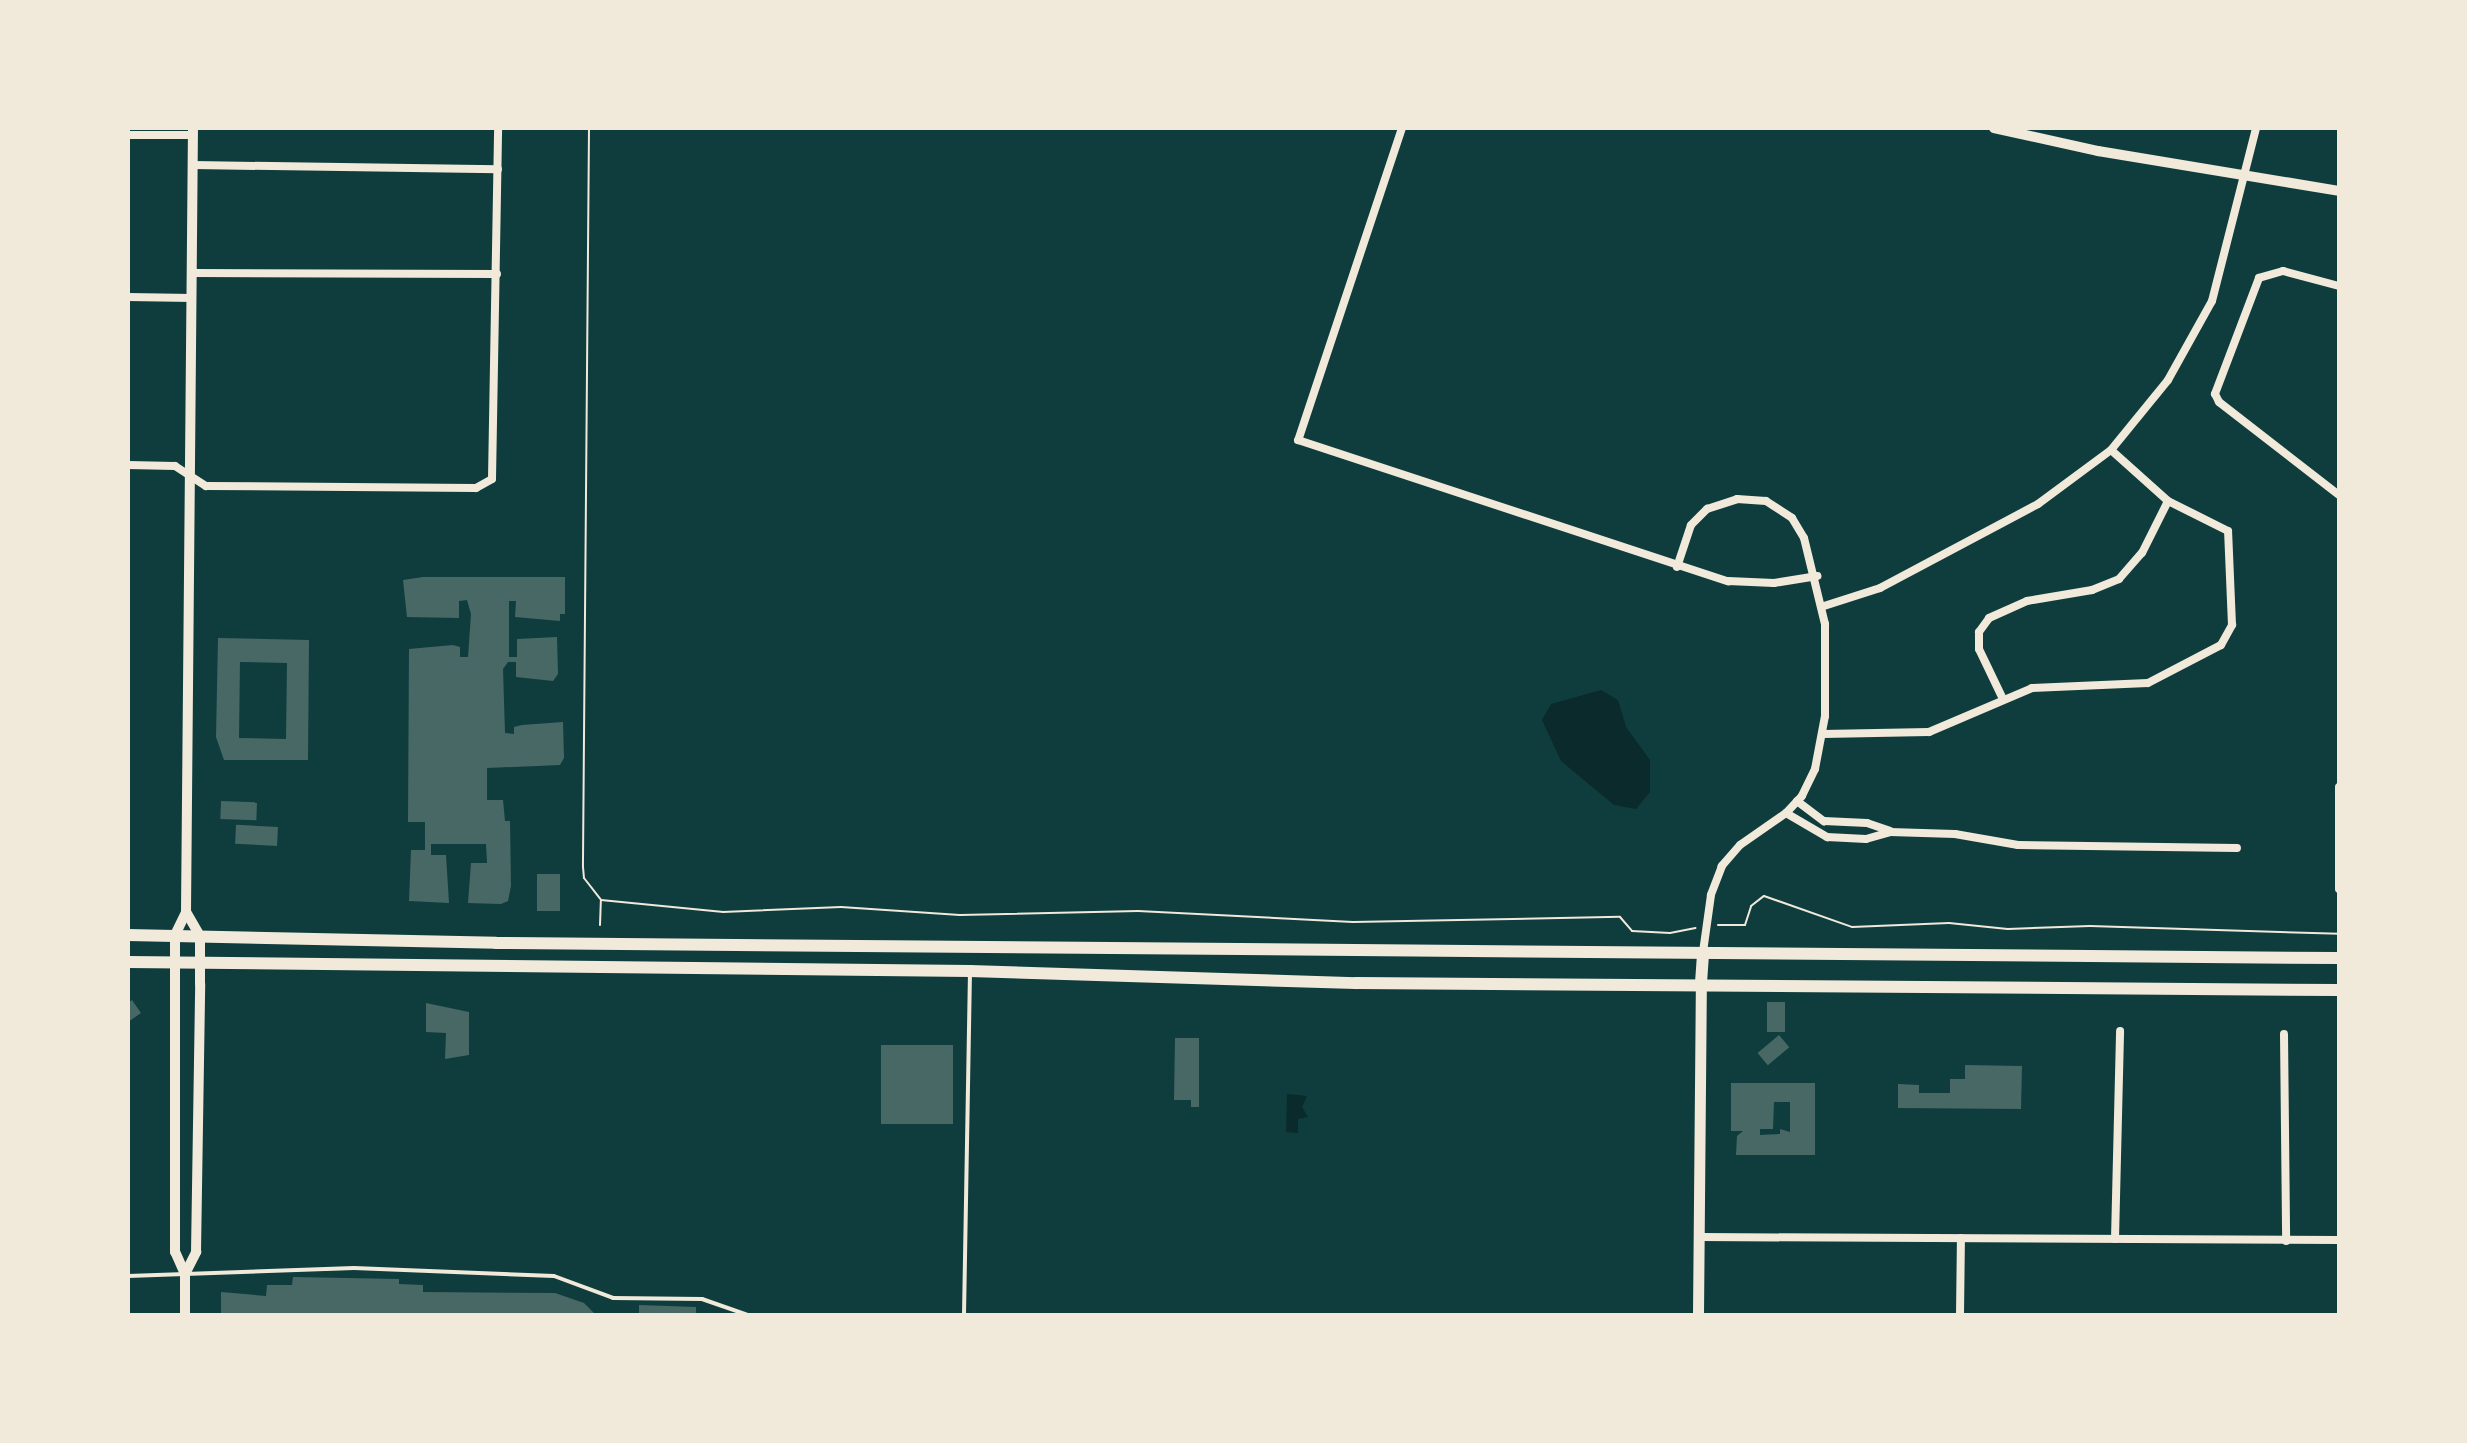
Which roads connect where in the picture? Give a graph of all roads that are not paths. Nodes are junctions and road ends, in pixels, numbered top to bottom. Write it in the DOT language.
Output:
graph roads {
  1 [pos="498,128"];
  2 [pos="1402,128"];
  3 [pos="1994,128"];
  4 [pos="2256,128"];
  5 [pos="193,132"];
  6 [pos="128,135"];
  7 [pos="193,165"];
  8 [pos="498,169"];
  9 [pos="2245,173"];
  10 [pos="2339,191"];
  11 [pos="192,273"];
  12 [pos="497,274"];
  13 [pos="2339,286"];
  14 [pos="128,297"];
  15 [pos="192,298"];
  16 [pos="2111,450"];
  17 [pos="128,465"];
  18 [pos="190,476"];
  19 [pos="2339,495"];
  20 [pos="2168,501"];
  21 [pos="1677,567"];
  22 [pos="1817,576"];
  23 [pos="1824,606"];
  24 [pos="2002,697"];
  25 [pos="1823,734"];
  26 [pos="2339,787"];
  27 [pos="1797,801"];
  28 [pos="1786,813"];
  29 [pos="1849,822"];
  30 [pos="1890,832"];
  31 [pos="1847,838"];
  32 [pos="2237,848"];
  33 [pos="2339,889"];
  34 [pos="186,912"];
  35 [pos="128,935"];
  36 [pos="175,935"];
  37 [pos="200,936"];
  38 [pos="1703,952"];
  39 [pos="2339,958"];
  40 [pos="128,962"];
  41 [pos="175,962"];
  42 [pos="200,962"];
  43 [pos="970,971"];
  44 [pos="1701,983"];
  45 [pos="2339,990"];
  46 [pos="2120,1031"];
  47 [pos="2284,1034"];
  48 [pos="1700,1237"];
  49 [pos="1961,1238"];
  50 [pos="2115,1239"];
  51 [pos="2339,1240"];
  52 [pos="2286,1241"];
  53 [pos="185,1274"];
  54 [pos="128,1276"];
  55 [pos="185,1315"];
  56 [pos="848,1315"];
  57 [pos="939,1315"];
  58 [pos="1698,1315"];
  59 [pos="1960,1315"];
  1 -- 8 [label="street"];
  2 -- 21 [label="street"];
  3 -- 9 [label="street"];
  4 -- 9 [label="street"];
  5 -- 6 [label="street"];
  5 -- 7 [label="street"];
  7 -- 8 [label="street"];
  7 -- 11 [label="street"];
  8 -- 12 [label="street"];
  9 -- 10 [label="street"];
  9 -- 16 [label="street"];
  11 -- 12 [label="street"];
  11 -- 15 [label="street"];
  12 -- 18 [label="street"];
  13 -- 19 [label="street"];
  14 -- 15 [label="street"];
  15 -- 18 [label="street"];
  16 -- 20 [label="street"];
  16 -- 23 [label="street"];
  17 -- 18 [label="street"];
  18 -- 34 [label="street"];
  20 -- 24 [label="street"];
  20 -- 24 [label="street"];
  21 -- 22 [label="street"];
  21 -- 22 [label="street"];
  22 -- 23 [label="street"];
  23 -- 25 [label="street"];
  24 -- 25 [label="street"];
  25 -- 27 [label="street"];
  26 -- 33 [label="street"];
  27 -- 28 [label="street"];
  27 -- 29 [label="street"];
  28 -- 31 [label="street"];
  28 -- 38 [label="street"];
  29 -- 30 [label="street"];
  29 -- 31 [label="street"];
  30 -- 31 [label="street"];
  30 -- 32 [label="street"];
  34 -- 36 [label="street"];
  34 -- 37 [label="street"];
  35 -- 36 [label="main road"];
  36 -- 37 [label="main road"];
  36 -- 41 [label="street"];
  37 -- 38 [label="main road"];
  37 -- 42 [label="street"];
  38 -- 39 [label="main road"];
  38 -- 44 [label="main road"];
  40 -- 41 [label="main road"];
  41 -- 42 [label="main road"];
  41 -- 53 [label="street"];
  42 -- 43 [label="main road"];
  42 -- 53 [label="street"];
  43 -- 44 [label="main road"];
  43 -- 57 [label="lane"];
  44 -- 45 [label="main road"];
  44 -- 48 [label="main road"];
  46 -- 50 [label="street"];
  47 -- 52 [label="street"];
  48 -- 49 [label="street"];
  48 -- 58 [label="main road"];
  49 -- 50 [label="street"];
  49 -- 59 [label="street"];
  50 -- 52 [label="street"];
  51 -- 52 [label="street"];
  53 -- 54 [label="lane"];
  53 -- 55 [label="street"];
  53 -- 56 [label="lane"];
}
